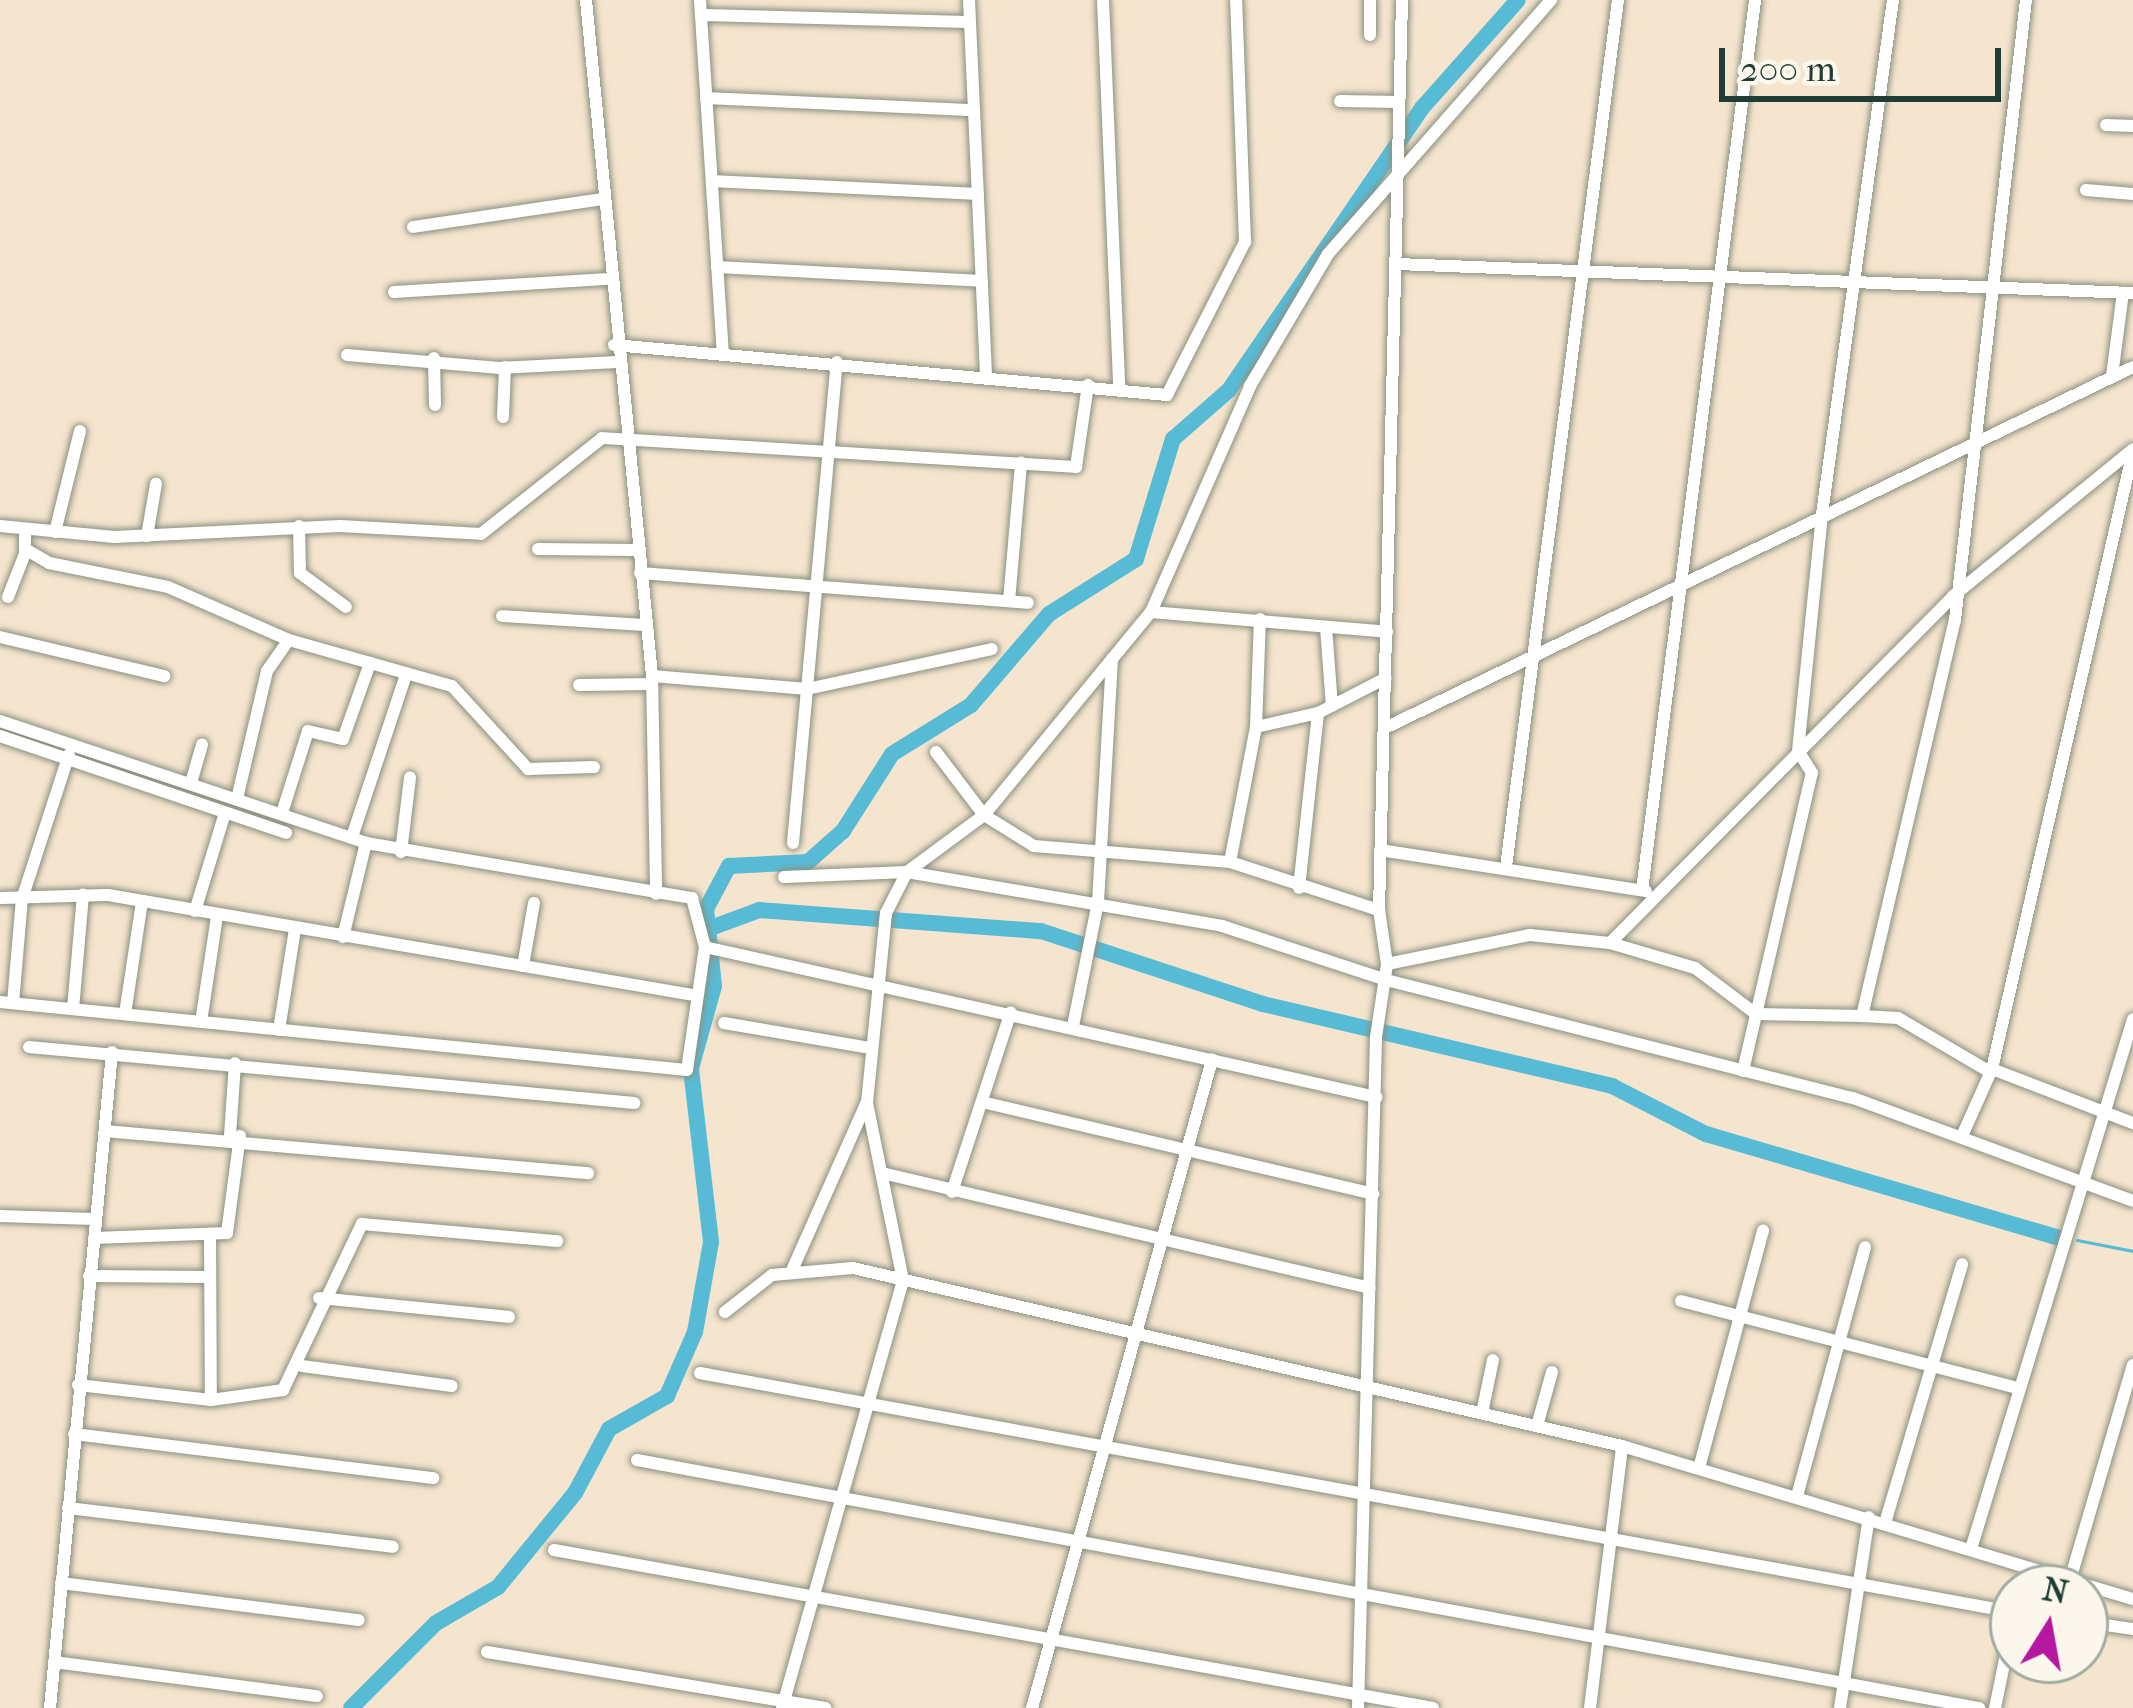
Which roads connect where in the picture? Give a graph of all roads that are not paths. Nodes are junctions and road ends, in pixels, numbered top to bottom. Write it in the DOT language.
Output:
graph roads {
  1 [pos="586,0"];
  2 [pos="700,0"];
  3 [pos="968,0"];
  4 [pos="1103,0"];
  5 [pos="1236,0"];
  6 [pos="1370,0"];
  7 [pos="1402,0"];
  8 [pos="1551,0"];
  9 [pos="1618,0"];
  10 [pos="1755,0"];
  11 [pos="1893,0"];
  12 [pos="2026,0"];
  13 [pos="701,15"];
  14 [pos="970,22"];
  15 [pos="1370,35"];
  16 [pos="706,98"];
  17 [pos="1340,101"];
  18 [pos="1399,102"];
  19 [pos="974,110"];
  20 [pos="2106,125"];
  21 [pos="2133,126"];
  22 [pos="1399,179"];
  23 [pos="712,181"];
  24 [pos="2086,190"];
  25 [pos="978,194"];
  26 [pos="2133,194"];
  27 [pos="602,199"];
  28 [pos="412,227"];
  29 [pos="1397,264"];
  30 [pos="717,267"];
  31 [pos="1583,270"];
  32 [pos="1717,274"];
  33 [pos="609,279"];
  34 [pos="982,281"];
  35 [pos="1853,281"];
  36 [pos="1988,287"];
  37 [pos="394,292"];
  38 [pos="2128,293"];
  39 [pos="614,345"];
  40 [pos="723,353"];
  41 [pos="347,355"];
  42 [pos="434,358"];
  43 [pos="617,362"];
  44 [pos="837,362"];
  45 [pos="505,367"];
  46 [pos="2133,367"];
  47 [pos="986,373"];
  48 [pos="2112,376"];
  49 [pos="1088,385"];
  50 [pos="1119,388"];
  51 [pos="435,405"];
  52 [pos="503,417"];
  53 [pos="80,430"];
  54 [pos="1971,436"];
  55 [pos="625,438"];
  56 [pos="2133,450"];
  57 [pos="829,453"];
  58 [pos="1021,464"];
  59 [pos="156,484"];
  60 [pos="1822,514"];
  61 [pos="0,526"];
  62 [pos="299,526"];
  63 [pos="25,530"];
  64 [pos="55,532"];
  65 [pos="146,536"];
  66 [pos="538,549"];
  67 [pos="26,550"];
  68 [pos="638,550"];
  69 [pos="640,573"];
  70 [pos="1678,585"];
  71 [pos="816,587"];
  72 [pos="1953,596"];
  73 [pos="8,597"];
  74 [pos="1009,601"];
  75 [pos="1028,603"];
  76 [pos="346,607"];
  77 [pos="1151,612"];
  78 [pos="502,616"];
  79 [pos="1261,619"];
  80 [pos="646,625"];
  81 [pos="1326,627"];
  82 [pos="1388,632"];
  83 [pos="0,637"];
  84 [pos="289,640"];
  85 [pos="992,649"];
  86 [pos="1112,657"];
  87 [pos="1536,662"];
  88 [pos="370,663"];
  89 [pos="406,674"];
  90 [pos="164,676"];
  91 [pos="1387,678"];
  92 [pos="652,680"];
  93 [pos="579,685"];
  94 [pos="807,689"];
  95 [pos="1332,706"];
  96 [pos="1318,713"];
  97 [pos="0,721"];
  98 [pos="1256,727"];
  99 [pos="1387,727"];
  100 [pos="0,736"];
  101 [pos="202,745"];
  102 [pos="70,751"];
  103 [pos="936,752"];
  104 [pos="1799,761"];
  105 [pos="595,767"];
  106 [pos="410,778"];
  107 [pos="191,783"];
  108 [pos="237,799"];
  109 [pos="282,813"];
  110 [pos="984,814"];
  111 [pos="224,816"];
  112 [pos="286,832"];
  113 [pos="352,837"];
  114 [pos="366,843"];
  115 [pos="793,843"];
  116 [pos="1381,850"];
  117 [pos="400,852"];
  118 [pos="1097,857"];
  119 [pos="1230,862"];
  120 [pos="1506,867"];
  121 [pos="907,872"];
  122 [pos="784,877"];
  123 [pos="1299,888"];
  124 [pos="1642,890"];
  125 [pos="1660,893"];
  126 [pos="83,894"];
  127 [pos="656,894"];
  128 [pos="0,898"];
  129 [pos="22,898"];
  130 [pos="142,901"];
  131 [pos="1099,902"];
  132 [pos="534,903"];
  133 [pos="1379,910"];
  134 [pos="195,911"];
  135 [pos="217,916"];
  136 [pos="295,928"];
  137 [pos="343,937"];
  138 [pos="1610,943"];
  139 [pos="705,946"];
  140 [pos="1387,964"];
  141 [pos="523,966"];
  142 [pos="1387,980"];
  143 [pos="878,983"];
  144 [pos="693,995"];
  145 [pos="6,1002"];
  146 [pos="73,1009"];
  147 [pos="1011,1012"];
  148 [pos="125,1014"];
  149 [pos="1756,1014"];
  150 [pos="1862,1016"];
  151 [pos="201,1022"];
  152 [pos="724,1022"];
  153 [pos="1073,1026"];
  154 [pos="2132,1026"];
  155 [pos="279,1030"];
  156 [pos="28,1047"];
  157 [pos="871,1048"];
  158 [pos="112,1052"];
  159 [pos="1212,1060"];
  160 [pos="235,1063"];
  161 [pos="1988,1070"];
  162 [pos="1743,1072"];
  163 [pos="1376,1097"];
  164 [pos="982,1102"];
  165 [pos="634,1103"];
  166 [pos="867,1103"];
  167 [pos="2107,1119"];
  168 [pos="2133,1123"];
  169 [pos="106,1131"];
  170 [pos="235,1136"];
  171 [pos="1962,1136"];
  172 [pos="1195,1154"];
  173 [pos="588,1173"];
  174 [pos="883,1173"];
  175 [pos="2084,1182"];
  176 [pos="952,1192"];
  177 [pos="1373,1194"];
  178 [pos="2133,1202"];
  179 [pos="0,1216"];
  180 [pos="93,1219"];
  181 [pos="1763,1229"];
  182 [pos="210,1234"];
  183 [pos="94,1238"];
  184 [pos="557,1241"];
  185 [pos="1169,1244"];
  186 [pos="1865,1246"];
  187 [pos="1962,1264"];
  188 [pos="793,1268"];
  189 [pos="89,1276"];
  190 [pos="210,1277"];
  191 [pos="903,1280"];
  192 [pos="1370,1288"];
  193 [pos="319,1298"];
  194 [pos="1681,1301"];
  195 [pos="725,1312"];
  196 [pos="1741,1316"];
  197 [pos="508,1317"];
  198 [pos="1142,1338"];
  199 [pos="1840,1341"];
  200 [pos="1493,1360"];
  201 [pos="1932,1364"];
  202 [pos="2133,1365"];
  203 [pos="302,1366"];
  204 [pos="1552,1372"];
  205 [pos="700,1373"];
  206 [pos="78,1385"];
  207 [pos="452,1386"];
  208 [pos="1363,1386"];
  209 [pos="2018,1388"];
  210 [pos="211,1400"];
  211 [pos="870,1403"];
  212 [pos="1482,1413"];
  213 [pos="1537,1426"];
  214 [pos="74,1434"];
  215 [pos="1108,1446"];
  216 [pos="1622,1446"];
  217 [pos="637,1460"];
  218 [pos="1699,1468"];
  219 [pos="434,1478"];
  220 [pos="1360,1491"];
  221 [pos="1797,1496"];
  222 [pos="842,1498"];
  223 [pos="68,1508"];
  224 [pos="1869,1517"];
  225 [pos="1885,1522"];
  226 [pos="1610,1538"];
  227 [pos="1081,1544"];
  228 [pos="393,1547"];
  229 [pos="1971,1549"];
  230 [pos="554,1550"];
  231 [pos="2019,1564"];
  232 [pos="2075,1564"];
  233 [pos="61,1583"];
  234 [pos="1859,1584"];
  235 [pos="1361,1592"];
  236 [pos="814,1598"];
  237 [pos="1989,1611"];
  238 [pos="359,1620"];
  239 [pos="1053,1632"];
  240 [pos="1598,1637"];
  241 [pos="487,1652"];
  242 [pos="54,1662"];
  243 [pos="1845,1682"];
  244 [pos="317,1696"];
  245 [pos="1358,1701"];
  246 [pos="783,1705"];
  247 [pos="50,1708"];
  248 [pos="824,1708"];
  249 [pos="1032,1708"];
  250 [pos="1433,1708"];
  251 [pos="1591,1708"];
  252 [pos="1840,1708"];
  253 [pos="1978,1708"];
  1 -- 27 [label="street"];
  2 -- 13 [label="street"];
  3 -- 14 [label="street"];
  4 -- 50 [label="street"];
  5 -- 50 [label="street"];
  6 -- 15 [label="street"];
  7 -- 18 [label="street"];
  8 -- 22 [label="street"];
  9 -- 31 [label="street"];
  10 -- 32 [label="street"];
  11 -- 35 [label="street"];
  12 -- 36 [label="street"];
  13 -- 14 [label="street"];
  13 -- 16 [label="street"];
  14 -- 19 [label="street"];
  16 -- 19 [label="street"];
  16 -- 23 [label="street"];
  17 -- 18 [label="street"];
  18 -- 22 [label="street"];
  19 -- 25 [label="street"];
  20 -- 21 [label="street"];
  22 -- 29 [label="street"];
  22 -- 77 [label="street"];
  23 -- 25 [label="street"];
  23 -- 30 [label="street"];
  24 -- 26 [label="street"];
  25 -- 34 [label="street"];
  27 -- 28 [label="street"];
  27 -- 33 [label="street"];
  29 -- 31 [label="street"];
  29 -- 82 [label="street"];
  30 -- 34 [label="street"];
  30 -- 40 [label="street"];
  31 -- 32 [label="street"];
  31 -- 87 [label="street"];
  32 -- 35 [label="street"];
  32 -- 70 [label="street"];
  33 -- 37 [label="street"];
  33 -- 39 [label="street"];
  34 -- 47 [label="street"];
  35 -- 36 [label="street"];
  35 -- 60 [label="street"];
  36 -- 38 [label="street"];
  36 -- 54 [label="street"];
  38 -- 48 [label="street"];
  39 -- 40 [label="street"];
  39 -- 43 [label="street"];
  40 -- 44 [label="street"];
  41 -- 42 [label="street"];
  42 -- 45 [label="street"];
  42 -- 51 [label="street"];
  43 -- 45 [label="street"];
  43 -- 55 [label="street"];
  44 -- 47 [label="street"];
  44 -- 57 [label="street"];
  45 -- 52 [label="street"];
  46 -- 48 [label="street"];
  47 -- 49 [label="street"];
  48 -- 54 [label="street"];
  49 -- 50 [label="street"];
  49 -- 58 [label="street"];
  53 -- 64 [label="street"];
  54 -- 60 [label="street"];
  54 -- 72 [label="street"];
  55 -- 57 [label="street"];
  55 -- 62 [label="street"];
  55 -- 68 [label="street"];
  56 -- 72 [label="street"];
  56 -- 161 [label="street"];
  57 -- 58 [label="street"];
  57 -- 71 [label="street"];
  58 -- 74 [label="street"];
  59 -- 65 [label="street"];
  60 -- 70 [label="street"];
  60 -- 104 [label="street"];
  61 -- 63 [label="street"];
  62 -- 65 [label="street"];
  62 -- 76 [label="street"];
  63 -- 64 [label="street"];
  63 -- 67 [label="street"];
  64 -- 65 [label="street"];
  66 -- 68 [label="street"];
  67 -- 73 [label="street"];
  67 -- 84 [label="street"];
  68 -- 69 [label="street"];
  69 -- 71 [label="street"];
  69 -- 80 [label="street"];
  70 -- 87 [label="street"];
  70 -- 124 [label="street"];
  71 -- 74 [label="street"];
  71 -- 94 [label="street"];
  72 -- 104 [label="street"];
  72 -- 150 [label="street"];
  74 -- 75 [label="street"];
  77 -- 79 [label="street"];
  77 -- 86 [label="street"];
  78 -- 80 [label="street"];
  79 -- 81 [label="street"];
  79 -- 98 [label="street"];
  80 -- 92 [label="street"];
  81 -- 82 [label="street"];
  81 -- 95 [label="street"];
  82 -- 91 [label="street"];
  83 -- 90 [label="street"];
  84 -- 88 [label="street"];
  84 -- 108 [label="street"];
  85 -- 94 [label="street"];
  86 -- 110 [label="street"];
  86 -- 118 [label="street"];
  87 -- 99 [label="street"];
  87 -- 120 [label="street"];
  88 -- 89 [label="street"];
  88 -- 109 [label="street"];
  89 -- 105 [label="street"];
  89 -- 113 [label="street"];
  91 -- 95 [label="street"];
  91 -- 99 [label="street"];
  92 -- 93 [label="street"];
  92 -- 94 [label="street"];
  92 -- 127 [label="street"];
  94 -- 115 [label="street"];
  95 -- 96 [label="street"];
  96 -- 98 [label="street"];
  96 -- 123 [label="street"];
  97 -- 102 [label="street"];
  98 -- 119 [label="street"];
  99 -- 116 [label="street"];
  100 -- 102 [label="street"];
  101 -- 107 [label="street"];
  102 -- 107 [label="street"];
  102 -- 111 [label="street"];
  102 -- 129 [label="street"];
  103 -- 110 [label="street"];
  104 -- 125 [label="street"];
  104 -- 149 [label="street"];
  106 -- 117 [label="street"];
  107 -- 108 [label="street"];
  108 -- 109 [label="street"];
  109 -- 113 [label="street"];
  110 -- 118 [label="street"];
  110 -- 121 [label="street"];
  111 -- 112 [label="street"];
  111 -- 134 [label="street"];
  113 -- 114 [label="street"];
  114 -- 117 [label="street"];
  114 -- 137 [label="street"];
  116 -- 120 [label="street"];
  116 -- 133 [label="street"];
  117 -- 127 [label="street"];
  118 -- 119 [label="street"];
  118 -- 131 [label="street"];
  119 -- 123 [label="street"];
  120 -- 124 [label="street"];
  121 -- 122 [label="street"];
  121 -- 131 [label="street"];
  121 -- 143 [label="street"];
  123 -- 133 [label="street"];
  124 -- 125 [label="street"];
  125 -- 138 [label="street"];
  126 -- 129 [label="street"];
  126 -- 130 [label="street"];
  126 -- 146 [label="street"];
  127 -- 139 [label="street"];
  128 -- 129 [label="street"];
  129 -- 145 [label="street"];
  130 -- 134 [label="street"];
  130 -- 148 [label="street"];
  131 -- 142 [label="street"];
  131 -- 153 [label="street"];
  132 -- 141 [label="street"];
  133 -- 140 [label="street"];
  134 -- 135 [label="street"];
  135 -- 136 [label="street"];
  135 -- 151 [label="street"];
  136 -- 137 [label="street"];
  136 -- 155 [label="street"];
  137 -- 141 [label="street"];
  138 -- 140 [label="street"];
  138 -- 149 [label="street"];
  139 -- 143 [label="street"];
  139 -- 144 [label="street"];
  140 -- 142 [label="street"];
  141 -- 144 [label="street"];
  142 -- 162 [label="street"];
  142 -- 163 [label="street"];
  143 -- 147 [label="street"];
  143 -- 157 [label="street"];
  144 -- 155 [label="street"];
  145 -- 146 [label="street"];
  146 -- 148 [label="street"];
  147 -- 153 [label="street"];
  147 -- 164 [label="street"];
  148 -- 151 [label="street"];
  149 -- 150 [label="street"];
  149 -- 162 [label="street"];
  150 -- 161 [label="street"];
  151 -- 155 [label="street"];
  152 -- 157 [label="street"];
  153 -- 159 [label="street"];
  154 -- 167 [label="street"];
  156 -- 158 [label="street"];
  157 -- 166 [label="street"];
  158 -- 160 [label="street"];
  158 -- 169 [label="street"];
  159 -- 163 [label="street"];
  159 -- 172 [label="street"];
  160 -- 165 [label="street"];
  160 -- 170 [label="street"];
  161 -- 167 [label="street"];
  161 -- 171 [label="street"];
  162 -- 171 [label="street"];
  163 -- 177 [label="street"];
  164 -- 172 [label="street"];
  164 -- 176 [label="street"];
  166 -- 174 [label="street"];
  166 -- 188 [label="street"];
  167 -- 168 [label="street"];
  167 -- 175 [label="street"];
  169 -- 170 [label="street"];
  169 -- 180 [label="street"];
  170 -- 173 [label="street"];
  170 -- 182 [label="street"];
  171 -- 175 [label="street"];
  172 -- 177 [label="street"];
  172 -- 185 [label="street"];
  174 -- 176 [label="street"];
  174 -- 191 [label="street"];
  175 -- 178 [label="street"];
  175 -- 209 [label="street"];
  176 -- 185 [label="street"];
  177 -- 192 [label="street"];
  179 -- 180 [label="street"];
  180 -- 183 [label="street"];
  181 -- 196 [label="street"];
  182 -- 183 [label="street"];
  182 -- 190 [label="street"];
  183 -- 189 [label="street"];
  184 -- 193 [label="street"];
  185 -- 192 [label="street"];
  185 -- 198 [label="street"];
  186 -- 199 [label="street"];
  187 -- 201 [label="street"];
  188 -- 191 [label="street"];
  188 -- 195 [label="street"];
  189 -- 190 [label="street"];
  189 -- 206 [label="street"];
  190 -- 210 [label="street"];
  191 -- 198 [label="street"];
  191 -- 211 [label="street"];
  192 -- 208 [label="street"];
  193 -- 197 [label="street"];
  193 -- 203 [label="street"];
  194 -- 196 [label="street"];
  196 -- 199 [label="street"];
  196 -- 218 [label="street"];
  198 -- 208 [label="street"];
  198 -- 215 [label="street"];
  199 -- 201 [label="street"];
  199 -- 221 [label="street"];
  200 -- 212 [label="street"];
  201 -- 209 [label="street"];
  201 -- 225 [label="street"];
  202 -- 232 [label="street"];
  203 -- 207 [label="street"];
  203 -- 210 [label="street"];
  204 -- 213 [label="street"];
  205 -- 211 [label="street"];
  206 -- 210 [label="street"];
  206 -- 214 [label="street"];
  208 -- 212 [label="street"];
  208 -- 220 [label="street"];
  209 -- 229 [label="street"];
  211 -- 215 [label="street"];
  211 -- 222 [label="street"];
  212 -- 213 [label="street"];
  213 -- 216 [label="street"];
  214 -- 219 [label="street"];
  214 -- 223 [label="street"];
  215 -- 220 [label="street"];
  215 -- 227 [label="street"];
  216 -- 218 [label="street"];
  216 -- 226 [label="street"];
  217 -- 222 [label="street"];
  218 -- 221 [label="street"];
  220 -- 226 [label="street"];
  220 -- 235 [label="street"];
  221 -- 224 [label="street"];
  222 -- 227 [label="street"];
  222 -- 236 [label="street"];
  223 -- 228 [label="street"];
  223 -- 233 [label="street"];
  224 -- 225 [label="street"];
  224 -- 234 [label="street"];
  225 -- 229 [label="street"];
  226 -- 234 [label="street"];
  226 -- 240 [label="street"];
  227 -- 235 [label="street"];
  227 -- 239 [label="street"];
  229 -- 231 [label="street"];
  230 -- 236 [label="street"];
  233 -- 238 [label="street"];
  233 -- 242 [label="street"];
  234 -- 237 [label="street"];
  234 -- 243 [label="street"];
  235 -- 240 [label="street"];
  235 -- 245 [label="street"];
  236 -- 239 [label="street"];
  236 -- 246 [label="street"];
  239 -- 245 [label="street"];
  239 -- 249 [label="street"];
  240 -- 243 [label="street"];
  240 -- 251 [label="street"];
  241 -- 246 [label="street"];
  242 -- 244 [label="street"];
  242 -- 247 [label="street"];
  243 -- 252 [label="street"];
  243 -- 253 [label="street"];
  245 -- 250 [label="street"];
  246 -- 248 [label="street"];
}
